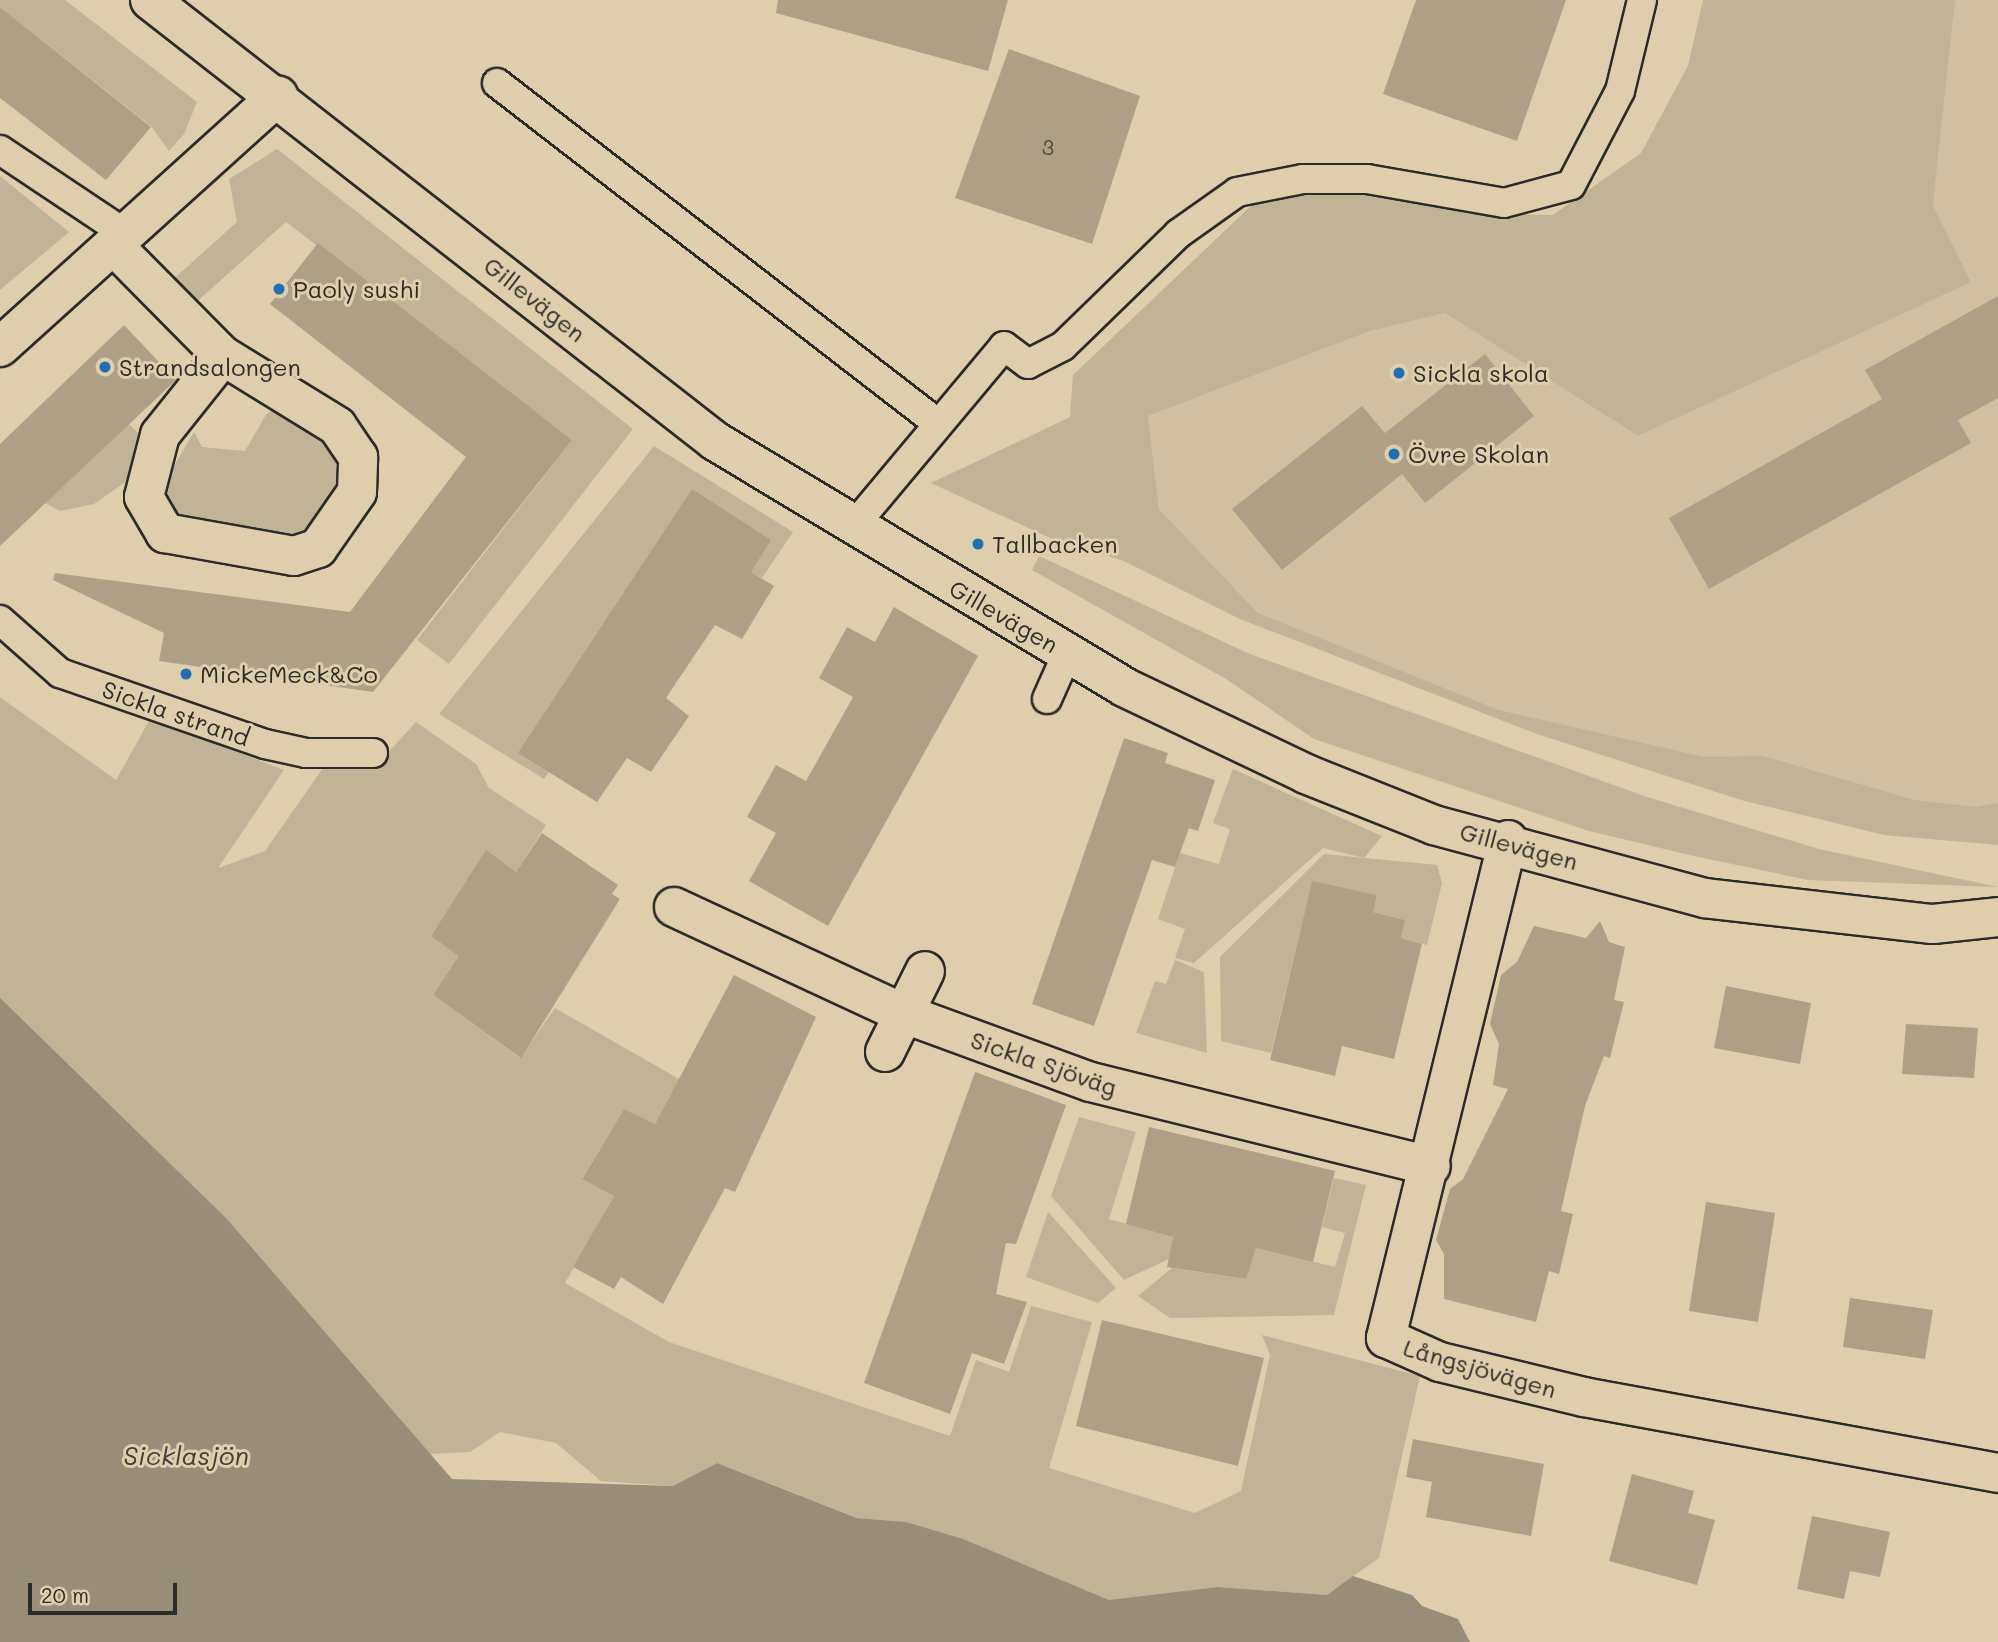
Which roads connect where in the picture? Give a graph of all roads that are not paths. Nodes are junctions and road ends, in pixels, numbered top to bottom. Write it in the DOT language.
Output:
graph roads {
  1 [pos="150,0"];
  2 [pos="1642,0"];
  3 [pos="497,83"];
  4 [pos="278,96"];
  5 [pos="0,150"];
  6 [pos="120,240"];
  7 [pos="0,347"];
  8 [pos="223,356"];
  9 [pos="936,422"];
  10 [pos="852,528"];
  11 [pos="0,620"];
  12 [pos="1068,654"];
  13 [pos="1047,699"];
  14 [pos="373,753"];
  15 [pos="1508,840"];
  16 [pos="674,907"];
  17 [pos="1998,917"];
  18 [pos="925,971"];
  19 [pos="902,1013"];
  20 [pos="886,1052"];
  21 [pos="1431,1166"];
  22 [pos="1998,1473"];
  1 -- 4 [label="street, Gillevägen"];
  2 -- 9 [label="lane"];
  3 -- 9 [label="lane"];
  4 -- 6 [label="street"];
  4 -- 10 [label="street, Gillevägen"];
  5 -- 6 [label="lane"];
  6 -- 7 [label="street"];
  6 -- 8 [label="street"];
  8 -- 8 [label="street"];
  9 -- 10 [label="lane"];
  10 -- 12 [label="street, Gillevägen"];
  11 -- 14 [label="lane, Sickla strand"];
  12 -- 13 [label="lane"];
  12 -- 15 [label="street, Gillevägen"];
  15 -- 17 [label="street, Gillevägen"];
  15 -- 21 [label="street, Långsjövägen"];
  16 -- 19 [label="street, Sickla Sjöväg"];
  18 -- 19 [label="street"];
  19 -- 20 [label="street"];
  19 -- 21 [label="street, Sickla Sjöväg"];
  21 -- 22 [label="street, Långsjövägen"];
}
